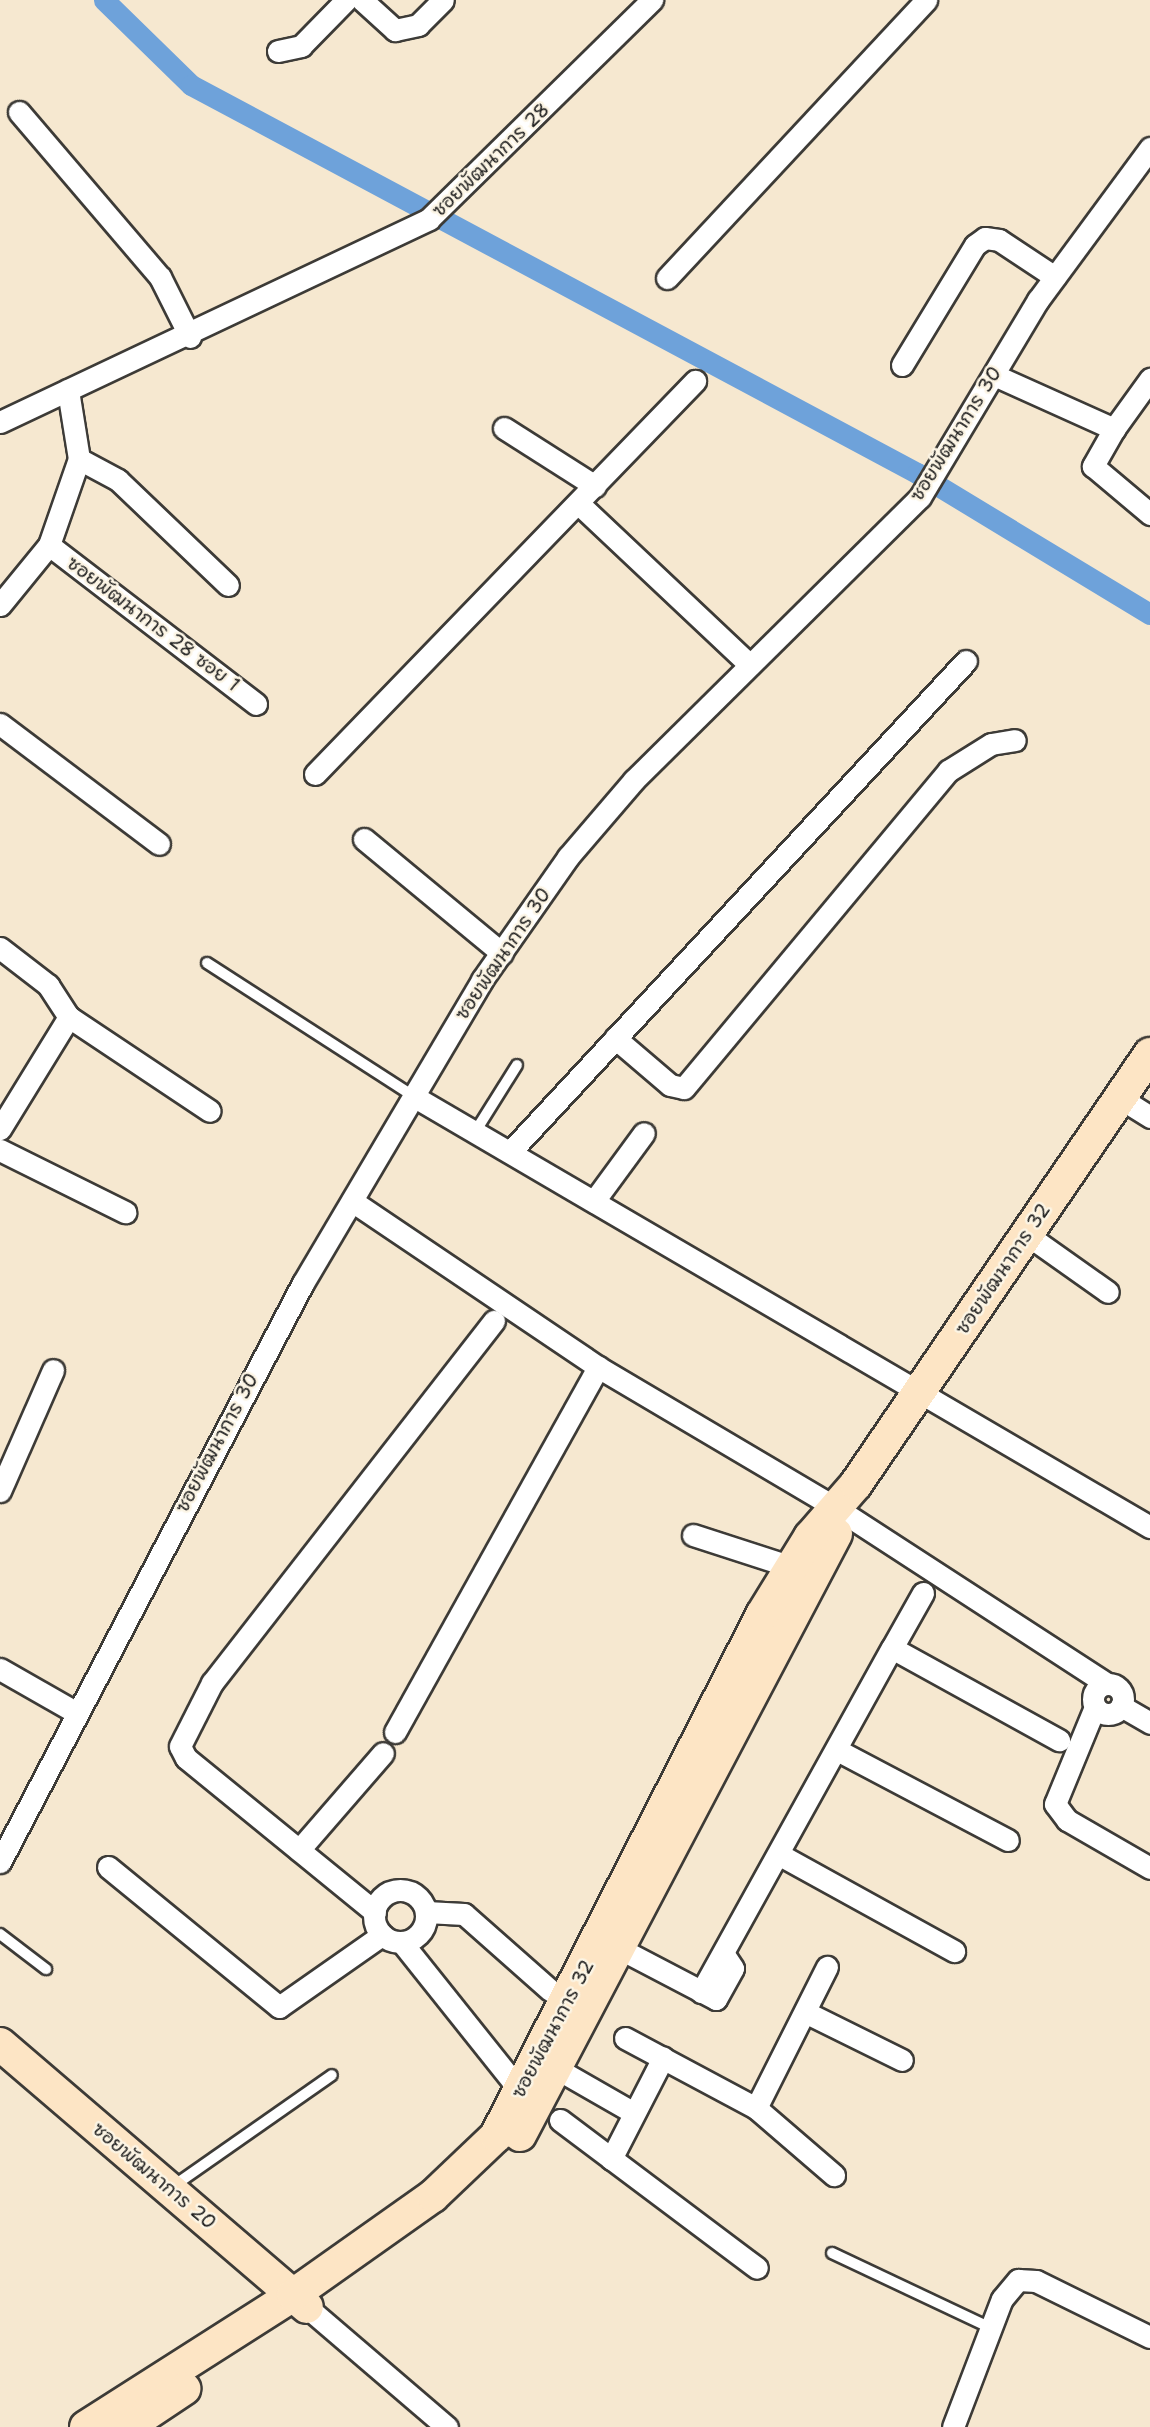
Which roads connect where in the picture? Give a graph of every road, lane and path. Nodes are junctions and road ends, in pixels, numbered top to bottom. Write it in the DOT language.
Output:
graph roads {
  1 [pos="346,0"];
  2 [pos="362,0"];
  3 [pos="443,0"];
  4 [pos="652,0"];
  5 [pos="926,0"];
  6 [pos="278,51"];
  7 [pos="19,112"];
  8 [pos="1150,148"];
  9 [pos="1055,277"];
  10 [pos="667,278"];
  11 [pos="190,337"];
  12 [pos="902,365"];
  13 [pos="994,375"];
  14 [pos="1150,379"];
  15 [pos="695,381"];
  16 [pos="68,390"];
  17 [pos="0,422"];
  18 [pos="504,428"];
  19 [pos="1114,429"];
  20 [pos="79,459"];
  21 [pos="596,486"];
  22 [pos="578,503"];
  23 [pos="1150,514"];
  24 [pos="49,545"];
  25 [pos="228,585"];
  26 [pos="0,605"];
  27 [pos="966,661"];
  28 [pos="750,665"];
  29 [pos="256,704"];
  30 [pos="0,724"];
  31 [pos="1015,740"];
  32 [pos="314,774"];
  33 [pos="364,839"];
  34 [pos="159,844"];
  35 [pos="0,948"];
  36 [pos="502,953"];
  37 [pos="207,963"];
  38 [pos="69,1017"];
  39 [pos="615,1038"];
  40 [pos="517,1065"];
  41 [pos="1146,1068"];
  42 [pos="413,1096"];
  43 [pos="1120,1098"];
  44 [pos="210,1111"];
  45 [pos="1150,1116"];
  46 [pos="0,1129"];
  47 [pos="475,1132"];
  48 [pos="645,1133"];
  49 [pos="0,1150"];
  50 [pos="510,1152"];
  51 [pos="352,1201"];
  52 [pos="594,1201"];
  53 [pos="125,1212"];
  54 [pos="1026,1234"];
  55 [pos="1108,1292"];
  56 [pos="494,1321"];
  57 [pos="598,1367"];
  58 [pos="53,1370"];
  59 [pos="919,1391"];
  60 [pos="0,1491"];
  61 [pos="840,1510"];
  62 [pos="1150,1527"];
  63 [pos="693,1535"];
  64 [pos="792,1567"];
  65 [pos="923,1593"];
  66 [pos="892,1648"];
  67 [pos="0,1669"];
  68 [pos="1107,1684"];
  69 [pos="1121,1706"];
  70 [pos="1095,1707"];
  71 [pos="77,1713"];
  72 [pos="724,1713"];
  73 [pos="1150,1723"];
  74 [pos="395,1732"];
  75 [pos="1059,1740"];
  76 [pos="837,1750"];
  77 [pos="383,1753"];
  78 [pos="1008,1840"];
  79 [pos="299,1850"];
  80 [pos="780,1855"];
  81 [pos="0,1862"];
  82 [pos="108,1867"];
  83 [pos="1150,1868"];
  84 [pos="375,1912"];
  85 [pos="426,1912"];
  86 [pos="0,1934"];
  87 [pos="382,1935"];
  88 [pos="402,1944"];
  89 [pos="610,1944"];
  90 [pos="954,1951"];
  91 [pos="827,1967"];
  92 [pos="46,1969"];
  93 [pos="550,1990"];
  94 [pos="805,2012"];
  95 [pos="625,2038"];
  96 [pos="0,2044"];
  97 [pos="663,2058"];
  98 [pos="902,2060"];
  99 [pos="559,2070"];
  100 [pos="332,2076"];
  101 [pos="521,2092"];
  102 [pos="756,2109"];
  103 [pos="634,2113"];
  104 [pos="560,2120"];
  105 [pos="611,2159"];
  106 [pos="834,2175"];
  107 [pos="170,2189"];
  108 [pos="832,2253"];
  109 [pos="757,2268"];
  110 [pos="301,2301"];
  111 [pos="991,2328"];
  112 [pos="1150,2337"];
  113 [pos="159,2393"];
  114 [pos="86,2427"];
  115 [pos="127,2427"];
  116 [pos="447,2427"];
  117 [pos="953,2427"];
  1 -- 6 [label="street"];
  2 -- 3 [label="street"];
  4 -- 11 [label="street, ซอยพัฒนาการ 28"];
  5 -- 10 [label="street"];
  7 -- 11 [label="street"];
  8 -- 9 [label="street, ซอยพัฒนาการ 30"];
  9 -- 12 [label="street"];
  9 -- 13 [label="street, ซอยพัฒนาการ 30"];
  11 -- 16 [label="street, ซอยพัฒนาการ 28"];
  13 -- 19 [label="street"];
  13 -- 28 [label="street, ซอยพัฒนาการ 30"];
  14 -- 19 [label="street"];
  15 -- 21 [label="street"];
  16 -- 17 [label="street, ซอยพัฒนาการ 28"];
  16 -- 20 [label="street"];
  18 -- 21 [label="street"];
  19 -- 23 [label="street"];
  20 -- 24 [label="street"];
  20 -- 25 [label="street"];
  21 -- 22 [label="street"];
  22 -- 28 [label="street"];
  22 -- 32 [label="street"];
  24 -- 26 [label="street"];
  24 -- 29 [label="street, ซอยพัฒนาการ 28 ซอย 1"];
  27 -- 39 [label="street"];
  28 -- 36 [label="street, ซอยพัฒนาการ 30"];
  30 -- 34 [label="street"];
  31 -- 39 [label="street"];
  33 -- 36 [label="street"];
  35 -- 38 [label="street"];
  36 -- 42 [label="street, ซอยพัฒนาการ 30"];
  37 -- 42 [label="lane"];
  38 -- 44 [label="street"];
  38 -- 46 [label="street"];
  39 -- 50 [label="street"];
  40 -- 47 [label="lane"];
  41 -- 43 [label="street, ซอยพัฒนาการ 32"];
  42 -- 47 [label="street"];
  42 -- 51 [label="street, ซอยพัฒนาการ 30"];
  43 -- 45 [label="street"];
  43 -- 54 [label="street, ซอยพัฒนาการ 32"];
  47 -- 50 [label="street"];
  48 -- 52 [label="street"];
  49 -- 53 [label="street"];
  50 -- 52 [label="street"];
  51 -- 57 [label="street"];
  51 -- 71 [label="street, ซอยพัฒนาการ 30"];
  52 -- 59 [label="street"];
  54 -- 55 [label="street"];
  54 -- 59 [label="street, ซอยพัฒนาการ 32"];
  56 -- 79 [label="street"];
  57 -- 61 [label="street"];
  57 -- 74 [label="street"];
  58 -- 60 [label="street"];
  59 -- 61 [label="street, ซอยพัฒนาการ 32"];
  59 -- 62 [label="street"];
  61 -- 64 [label="street, ซอยพัฒนาการ 32"];
  61 -- 68 [label="street"];
  61 -- 72 [label="street, ซอยพัฒนาการ 32"];
  63 -- 64 [label="street"];
  64 -- 72 [label="street, ซอยพัฒนาการ 32"];
  65 -- 66 [label="street"];
  66 -- 75 [label="street"];
  66 -- 76 [label="street"];
  67 -- 71 [label="street"];
  68 -- 69 [label="street"];
  68 -- 70 [label="street"];
  69 -- 70 [label="street"];
  69 -- 73 [label="street"];
  70 -- 83 [label="street"];
  71 -- 81 [label="street, ซอยพัฒนาการ 30"];
  72 -- 89 [label="street, ซอยพัฒนาการ 32"];
  76 -- 78 [label="street"];
  76 -- 80 [label="street"];
  77 -- 79 [label="street"];
  79 -- 84 [label="street"];
  80 -- 89 [label="street"];
  80 -- 90 [label="street"];
  82 -- 87 [label="street"];
  84 -- 85 [label="street"];
  84 -- 87 [label="street"];
  85 -- 88 [label="street"];
  85 -- 93 [label="street"];
  86 -- 92 [label="lane"];
  87 -- 88 [label="street"];
  88 -- 101 [label="street"];
  89 -- 99 [label="street, ซอยพัฒนาการ 32"];
  89 -- 101 [label="street, ซอยพัฒนาการ 32"];
  91 -- 94 [label="street"];
  94 -- 98 [label="street"];
  94 -- 102 [label="street"];
  95 -- 97 [label="street"];
  96 -- 107 [label="street, ซอยพัฒนาการ 20"];
  97 -- 102 [label="street"];
  97 -- 103 [label="street"];
  99 -- 103 [label="street"];
  99 -- 110 [label="street, ซอยพัฒนาการ 32"];
  100 -- 107 [label="lane"];
  101 -- 110 [label="street, ซอยพัฒนาการ 32"];
  102 -- 106 [label="street"];
  103 -- 105 [label="street"];
  104 -- 105 [label="street"];
  105 -- 109 [label="street"];
  107 -- 110 [label="street, ซอยพัฒนาการ 20"];
  108 -- 111 [label="lane"];
  110 -- 113 [label="street, ซอยพัฒนาการ 32"];
  110 -- 116 [label="street"];
  111 -- 112 [label="street"];
  111 -- 117 [label="street"];
  113 -- 114 [label="street, ซอยพัฒนาการ 32"];
  113 -- 115 [label="street, ซอยพัฒนาการ 32"];
}
